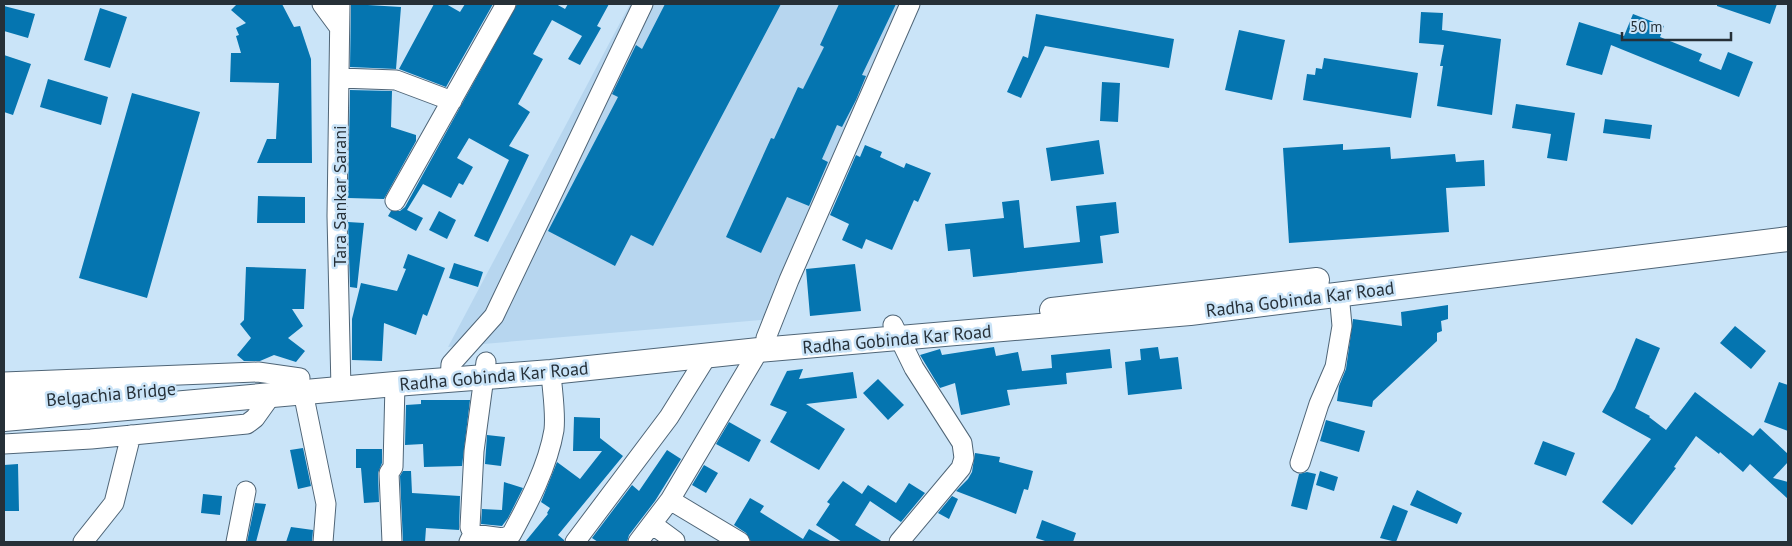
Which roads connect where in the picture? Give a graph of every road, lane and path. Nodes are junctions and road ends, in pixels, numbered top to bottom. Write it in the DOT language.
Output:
graph roads {
  1 [pos="322,4"];
  2 [pos="340,4"];
  3 [pos="506,4"];
  4 [pos="644,4"];
  5 [pos="910,4"];
  6 [pos="339,27"];
  7 [pos="340,78"];
  8 [pos="452,101"];
  9 [pos="395,201"];
  10 [pos="1788,225"];
  11 [pos="1788,238"];
  12 [pos="1339,293"];
  13 [pos="897,332"];
  14 [pos="762,344"];
  15 [pos="707,356"];
  16 [pos="486,370"];
  17 [pos="451,372"];
  18 [pos="551,372"];
  19 [pos="340,381"];
  20 [pos="4,382"];
  21 [pos="395,384"];
  22 [pos="301,385"];
  23 [pos="219,393"];
  24 [pos="270,396"];
  25 [pos="4,402"];
  26 [pos="4,419"];
  27 [pos="131,434"];
  28 [pos="4,444"];
  29 [pos="1300,463"];
  30 [pos="246,491"];
  31 [pos="670,500"];
  32 [pos="652,524"];
  33 [pos="471,538"];
  34 [pos="83,542"];
  35 [pos="236,542"];
  36 [pos="323,542"];
  37 [pos="392,542"];
  38 [pos="575,542"];
  39 [pos="638,542"];
  40 [pos="675,542"];
  41 [pos="740,542"];
  42 [pos="899,542"];
  1 -- 6 [label="street"];
  2 -- 6 [label="street, Tara Sankar Sarani"];
  3 -- 8 [label="street"];
  4 -- 17 [label="street"];
  5 -- 14 [label="street"];
  6 -- 7 [label="street, Tara Sankar Sarani"];
  7 -- 8 [label="street"];
  7 -- 19 [label="street, Tara Sankar Sarani"];
  8 -- 9 [label="street"];
  10 -- 13 [label="main road"];
  11 -- 12 [label="main road, Radha Gobinda Kar Road"];
  12 -- 13 [label="main road, Radha Gobinda Kar Road"];
  12 -- 29 [label="street"];
  13 -- 14 [label="main road"];
  13 -- 42 [label="street"];
  14 -- 15 [label="main road, Radha Gobinda Kar Road"];
  14 -- 16 [label="main road"];
  14 -- 31 [label="street"];
  15 -- 18 [label="main road, Radha Gobinda Kar Road"];
  15 -- 38 [label="street"];
  16 -- 17 [label="main road"];
  16 -- 18 [label="main road, Radha Gobinda Kar Road"];
  16 -- 33 [label="street"];
  17 -- 19 [label="main road"];
  17 -- 21 [label="main road, Radha Gobinda Kar Road"];
  18 -- 33 [label="street"];
  19 -- 21 [label="main road, Radha Gobinda Kar Road"];
  19 -- 22 [label="main road"];
  20 -- 22 [label="street"];
  21 -- 37 [label="street"];
  22 -- 23 [label="main road"];
  22 -- 24 [label="main road"];
  22 -- 36 [label="street"];
  23 -- 24 [label="main road"];
  23 -- 25 [label="main road, Belgachia Bridge"];
  23 -- 26 [label="main road"];
  24 -- 27 [label="street"];
  27 -- 28 [label="street"];
  27 -- 34 [label="street"];
  30 -- 35 [label="street"];
  31 -- 32 [label="street"];
  31 -- 41 [label="street"];
  32 -- 39 [label="street"];
  32 -- 40 [label="street"];
}
